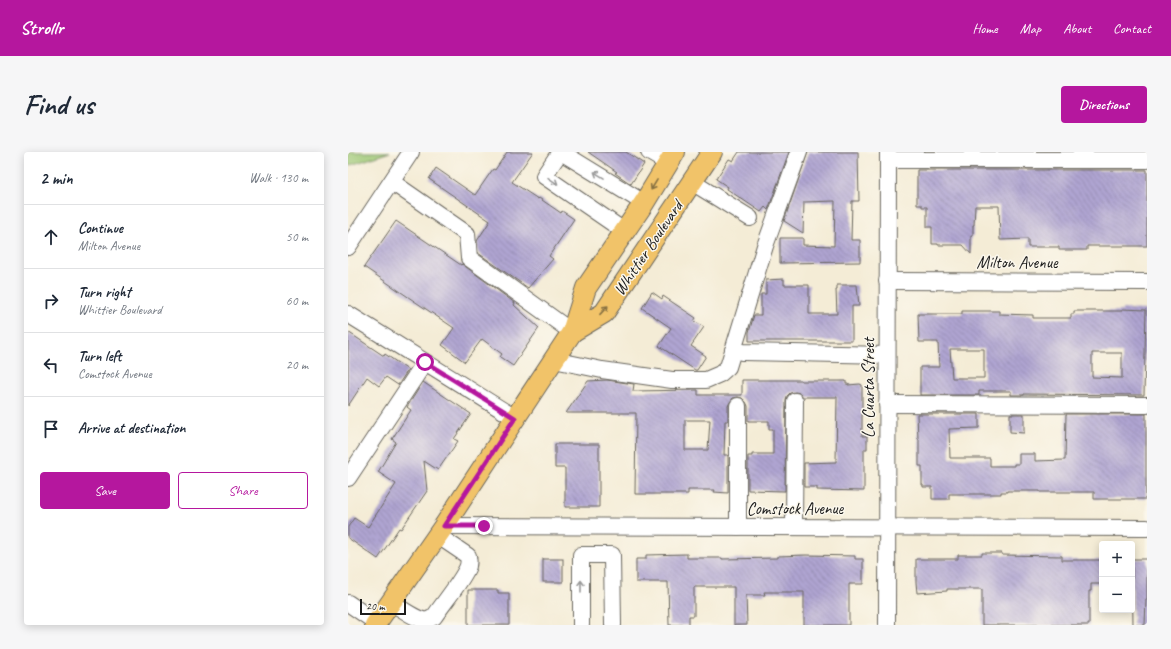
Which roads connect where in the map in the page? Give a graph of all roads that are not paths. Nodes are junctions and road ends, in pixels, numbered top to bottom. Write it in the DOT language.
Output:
graph roads {
  1 [pos="411,152"];
  2 [pos="560,152"];
  3 [pos="649,152"];
  4 [pos="712,152"];
  5 [pos="799,152"];
  6 [pos="888,156"];
  7 [pos="671,158"];
  8 [pos="1147,160"];
  9 [pos="392,182"];
  10 [pos="692,182"];
  11 [pos="644,203"];
  12 [pos="750,218"];
  13 [pos="624,231"];
  14 [pos="348,247"];
  15 [pos="887,281"];
  16 [pos="1147,282"];
  17 [pos="348,314"];
  18 [pos="572,332"];
  19 [pos="733,350"];
  20 [pos="887,355"];
  21 [pos="554,360"];
  22 [pos="425,362"];
  23 [pos="795,401"];
  24 [pos="887,404"];
  25 [pos="1147,405"];
  26 [pos="738,406"];
  27 [pos="515,418"];
  28 [pos="348,478"];
  29 [pos="738,527"];
  30 [pos="794,527"];
  31 [pos="887,528"];
  32 [pos="1147,528"];
  33 [pos="440,530"];
  34 [pos="391,602"];
  35 [pos="348,603"];
  36 [pos="376,624"];
  37 [pos="581,625"];
  38 [pos="613,625"];
  39 [pos="887,625"];
  1 -- 9 [label="street"];
  11 -- 2 [label="street, one-way"];
  2 -- 13 [label="street, one-way"];
  3 -- 7 [label="street"];
  4 -- 10 [label="main road, Whittier Boulevard"];
  5 -- 19 [label="street"];
  6 -- 8 [label="street"];
  6 -- 15 [label="street, La Cuarta Street"];
  7 -- 11 [label="main road, Whittier Boulevard, one-way"];
  9 -- 14 [label="street"];
  9 -- 18 [label="street"];
  10 -- 12 [label="street"];
  18 -- 10 [label="main road, Whittier Boulevard, one-way"];
  11 -- 13 [label="main road, Whittier Boulevard"];
  13 -- 18 [label="main road, Whittier Boulevard"];
  15 -- 16 [label="street, Milton Avenue"];
  15 -- 20 [label="street, La Cuarta Street"];
  17 -- 22 [label="street"];
  18 -- 21 [label="main road, Whittier Boulevard"];
  19 -- 20 [label="street"];
  19 -- 21 [label="street"];
  20 -- 24 [label="street, La Cuarta Street"];
  21 -- 27 [label="main road, Whittier Boulevard"];
  22 -- 27 [label="street"];
  22 -- 28 [label="street"];
  23 -- 30 [label="street"];
  24 -- 25 [label="street"];
  24 -- 31 [label="street, La Cuarta Street"];
  26 -- 29 [label="street"];
  27 -- 33 [label="main road, Whittier Boulevard"];
  29 -- 30 [label="street, Comstock Avenue"];
  29 -- 33 [label="street, Comstock Avenue"];
  30 -- 31 [label="street, Comstock Avenue"];
  31 -- 32 [label="street, Comstock Avenue"];
  31 -- 39 [label="street, La Cuarta Street"];
  33 -- 34 [label="main road, Whittier Boulevard"];
  33 -- 34 [label="street"];
  34 -- 36 [label="main road, Whittier Boulevard"];
  35 -- 36 [label="street"];
  37 -- 38 [label="street, one-way"];
}
